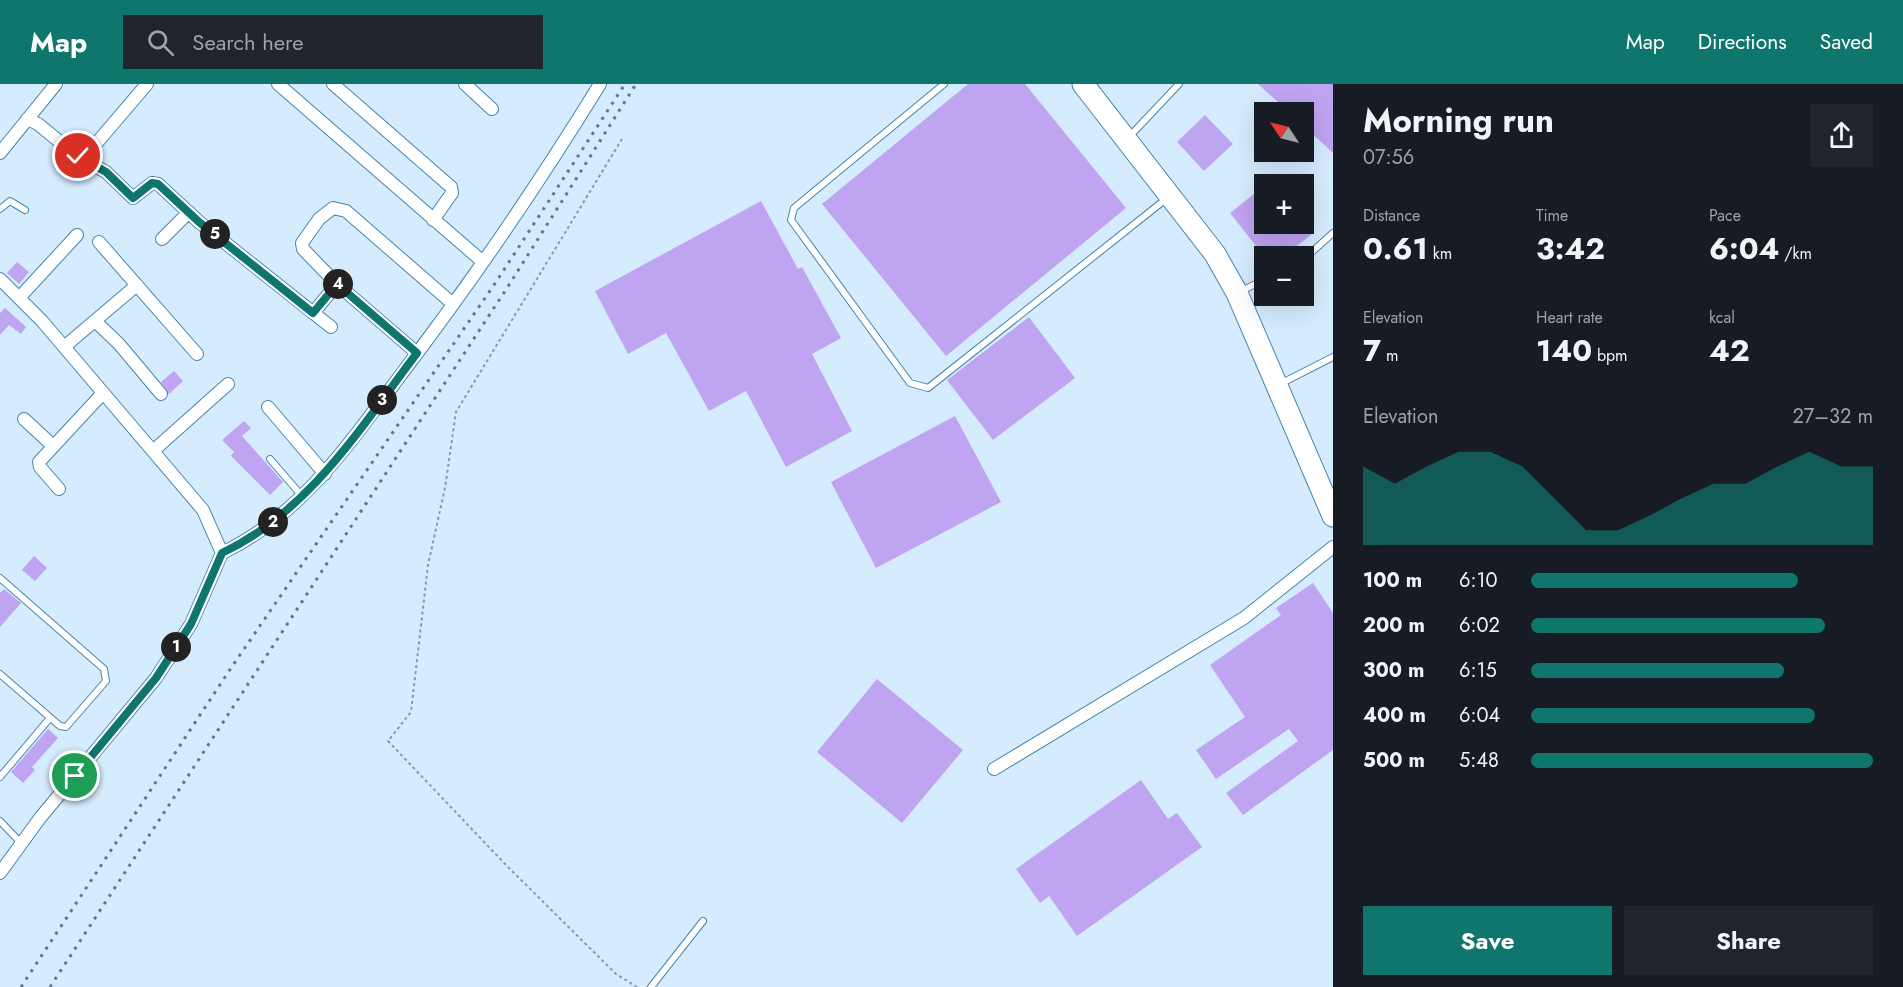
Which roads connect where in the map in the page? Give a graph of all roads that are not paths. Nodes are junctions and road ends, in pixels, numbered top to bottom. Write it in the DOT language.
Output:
graph roads {
  1 [pos="56,84"];
  2 [pos="147,84"];
  3 [pos="278,84"];
  4 [pos="333,84"];
  5 [pos="465,84"];
  6 [pos="600,84"];
  7 [pos="944,84"];
  8 [pos="1083,84"];
  9 [pos="1179,84"];
  10 [pos="492,110"];
  11 [pos="27,119"];
  12 [pos="1126,139"];
  13 [pos="0,153"];
  14 [pos="83,159"];
  15 [pos="1169,197"];
  16 [pos="0,209"];
  17 [pos="25,210"];
  18 [pos="189,212"];
  19 [pos="433,219"];
  20 [pos="1333,233"];
  21 [pos="77,235"];
  22 [pos="162,239"];
  23 [pos="99,242"];
  24 [pos="1314,250"];
  25 [pos="483,262"];
  26 [pos="0,279"];
  27 [pos="337,284"];
  28 [pos="137,285"];
  29 [pos="1254,285"];
  30 [pos="1237,293"];
  31 [pos="19,298"];
  32 [pos="453,304"];
  33 [pos="313,313"];
  34 [pos="95,321"];
  35 [pos="331,327"];
  36 [pos="64,347"];
  37 [pos="417,353"];
  38 [pos="197,354"];
  39 [pos="1333,357"];
  40 [pos="228,384"];
  41 [pos="1277,385"];
  42 [pos="103,393"];
  43 [pos="161,394"];
  44 [pos="268,407"];
  45 [pos="24,419"];
  46 [pos="52,445"];
  47 [pos="153,451"];
  48 [pos="270,459"];
  49 [pos="325,474"];
  50 [pos="59,489"];
  51 [pos="302,496"];
  52 [pos="1333,516"];
  53 [pos="1333,547"];
  54 [pos="222,553"];
  55 [pos="0,579"];
  56 [pos="0,674"];
  57 [pos="50,718"];
  58 [pos="994,769"];
  59 [pos="0,777"];
  60 [pos="0,820"];
  61 [pos="22,843"];
  62 [pos="0,873"];
  63 [pos="703,921"];
  64 [pos="651,987"];
  1 -- 11 [label="street"];
  2 -- 14 [label="street"];
  3 -- 19 [label="street"];
  4 -- 19 [label="street"];
  5 -- 10 [label="street"];
  6 -- 25 [label="street"];
  7 -- 15 [label="lane"];
  8 -- 12 [label="highway"];
  9 -- 12 [label="lane"];
  11 -- 13 [label="street"];
  11 -- 14 [label="street"];
  12 -- 15 [label="highway"];
  14 -- 18 [label="street"];
  15 -- 30 [label="highway"];
  16 -- 17 [label="lane"];
  18 -- 22 [label="street"];
  18 -- 33 [label="street"];
  19 -- 25 [label="street"];
  20 -- 24 [label="lane"];
  21 -- 31 [label="street"];
  23 -- 28 [label="street"];
  25 -- 32 [label="street"];
  26 -- 31 [label="street"];
  27 -- 32 [label="street"];
  27 -- 33 [label="street"];
  27 -- 37 [label="street"];
  28 -- 34 [label="street"];
  28 -- 38 [label="street"];
  29 -- 30 [label="lane"];
  30 -- 41 [label="highway"];
  31 -- 36 [label="street"];
  32 -- 37 [label="street"];
  33 -- 35 [label="street"];
  34 -- 36 [label="street"];
  34 -- 43 [label="street"];
  36 -- 42 [label="street"];
  37 -- 49 [label="street"];
  39 -- 41 [label="lane"];
  40 -- 47 [label="street"];
  41 -- 52 [label="highway"];
  42 -- 46 [label="street"];
  42 -- 47 [label="street"];
  44 -- 49 [label="street"];
  45 -- 46 [label="street"];
  46 -- 50 [label="street"];
  47 -- 54 [label="street"];
  48 -- 51 [label="lane"];
  49 -- 51 [label="street"];
  51 -- 54 [label="street"];
  53 -- 58 [label="street"];
  54 -- 61 [label="street"];
  55 -- 57 [label="lane"];
  56 -- 57 [label="lane"];
  57 -- 59 [label="lane"];
  60 -- 61 [label="lane"];
  61 -- 62 [label="street"];
  63 -- 64 [label="lane"];
}
